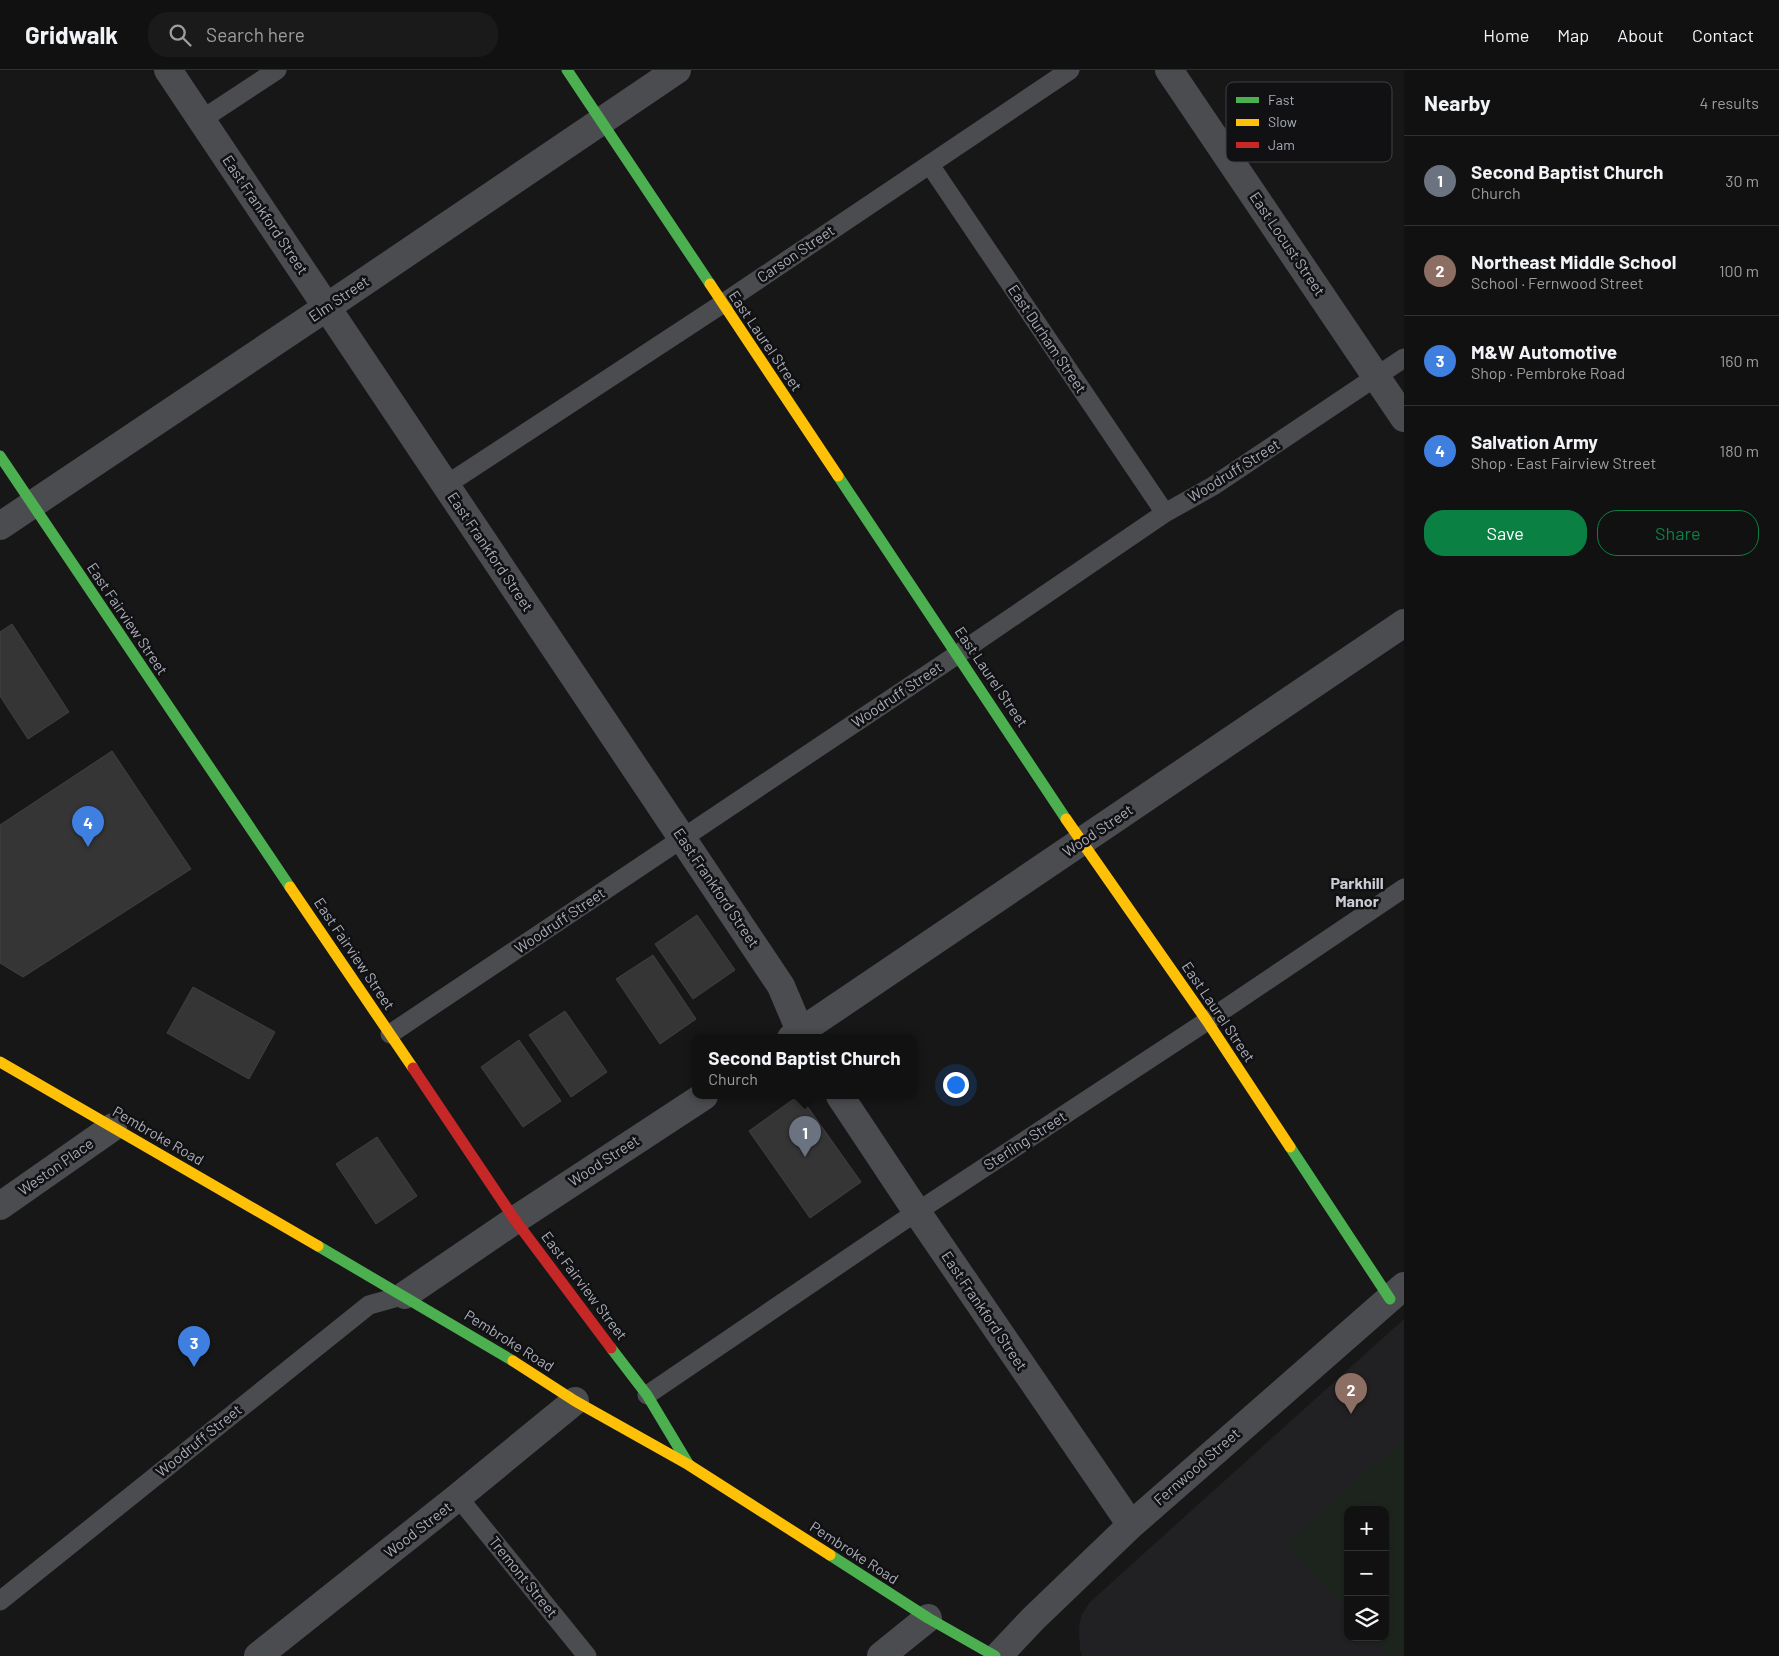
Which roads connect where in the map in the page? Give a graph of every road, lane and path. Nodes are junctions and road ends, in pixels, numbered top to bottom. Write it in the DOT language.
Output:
graph roads {
  1 [pos="168,70"];
  2 [pos="277,70"];
  3 [pos="567,70"];
  4 [pos="676,70"];
  5 [pos="1070,70"];
  6 [pos="1169,70"];
  7 [pos="201,120"];
  8 [pos="600,121"];
  9 [pos="1226,154"];
  10 [pos="1231,162"];
  11 [pos="930,165"];
  12 [pos="722,304"];
  13 [pos="328,307"];
  14 [pos="1404,358"];
  15 [pos="1376,376"];
  16 [pos="1404,418"];
  17 [pos="0,456"];
  18 [pos="446,485"];
  19 [pos="32,504"];
  20 [pos="1165,513"];
  21 [pos="0,526"];
  22 [pos="1404,623"];
  23 [pos="958,654"];
  24 [pos="683,839"];
  25 [pos="1082,842"];
  26 [pos="1404,888"];
  27 [pos="1207,1021"];
  28 [pos="390,1034"];
  29 [pos="797,1034"];
  30 [pos="801,1034"];
  31 [pos="0,1062"];
  32 [pos="699,1099"];
  33 [pos="842,1099"];
  34 [pos="112,1127"];
  35 [pos="0,1206"];
  36 [pos="917,1212"];
  37 [pos="515,1220"];
  38 [pos="1397,1293"];
  39 [pos="405,1295"];
  40 [pos="647,1395"];
  41 [pos="575,1401"];
  42 [pos="688,1465"];
  43 [pos="458,1498"];
  44 [pos="1131,1525"];
  45 [pos="0,1601"];
  46 [pos="928,1618"];
  47 [pos="580,1653"];
  48 [pos="258,1656"];
  49 [pos="881,1656"];
  50 [pos="996,1656"];
  1 -- 7 [label="street, East Frankford Street"];
  2 -- 7 [label="lane"];
  3 -- 8 [label="street, East Laurel Street"];
  4 -- 8 [label="street, Elm Street"];
  5 -- 11 [label="lane, Carson Street"];
  6 -- 9 [label="street, East Locust Street"];
  7 -- 13 [label="street, East Frankford Street"];
  8 -- 12 [label="street, East Laurel Street"];
  8 -- 13 [label="street, Elm Street"];
  10 -- 15 [label="street, East Locust Street"];
  11 -- 12 [label="lane, Carson Street"];
  11 -- 20 [label="lane, East Durham Street"];
  12 -- 18 [label="lane, Carson Street"];
  12 -- 23 [label="street, East Laurel Street"];
  13 -- 18 [label="street, East Frankford Street"];
  13 -- 19 [label="street, Elm Street"];
  14 -- 15 [label="lane, Woodruff Street"];
  15 -- 16 [label="street, East Locust Street"];
  15 -- 20 [label="lane, Woodruff Street"];
  17 -- 19 [label="street, East Fairview Street"];
  18 -- 24 [label="street, East Frankford Street"];
  19 -- 21 [label="street, Elm Street"];
  19 -- 28 [label="street, East Fairview Street"];
  20 -- 23 [label="lane, Woodruff Street"];
  22 -- 25 [label="street, Wood Street"];
  23 -- 24 [label="lane, Woodruff Street"];
  23 -- 25 [label="street, East Laurel Street"];
  24 -- 28 [label="lane, Woodruff Street"];
  24 -- 29 [label="street, East Frankford Street"];
  25 -- 27 [label="street, East Laurel Street"];
  25 -- 30 [label="street, Wood Street"];
  26 -- 27 [label="lane, Sterling Street"];
  27 -- 36 [label="lane, Sterling Street"];
  27 -- 38 [label="street, East Laurel Street"];
  28 -- 37 [label="street, East Fairview Street"];
  31 -- 34 [label="street, Pembroke Road"];
  32 -- 37 [label="street, Wood Street"];
  33 -- 36 [label="street, East Frankford Street"];
  34 -- 35 [label="street, Weston Place"];
  34 -- 39 [label="street, Pembroke Road"];
  36 -- 40 [label="lane, Sterling Street"];
  36 -- 44 [label="street, East Frankford Street"];
  37 -- 39 [label="street, Wood Street"];
  37 -- 40 [label="street, East Fairview Street"];
  38 -- 44 [label="street, Fernwood Street"];
  39 -- 41 [label="street, Pembroke Road"];
  39 -- 45 [label="lane, Woodruff Street"];
  40 -- 42 [label="street, East Fairview Street"];
  41 -- 42 [label="street, Pembroke Road"];
  41 -- 43 [label="street, Wood Street"];
  42 -- 46 [label="street, Pembroke Road"];
  43 -- 47 [label="lane, Tremont Street"];
  43 -- 48 [label="street, Wood Street"];
  44 -- 50 [label="street, Fernwood Street"];
  46 -- 49 [label="street"];
  46 -- 50 [label="street, Pembroke Road"];
}
